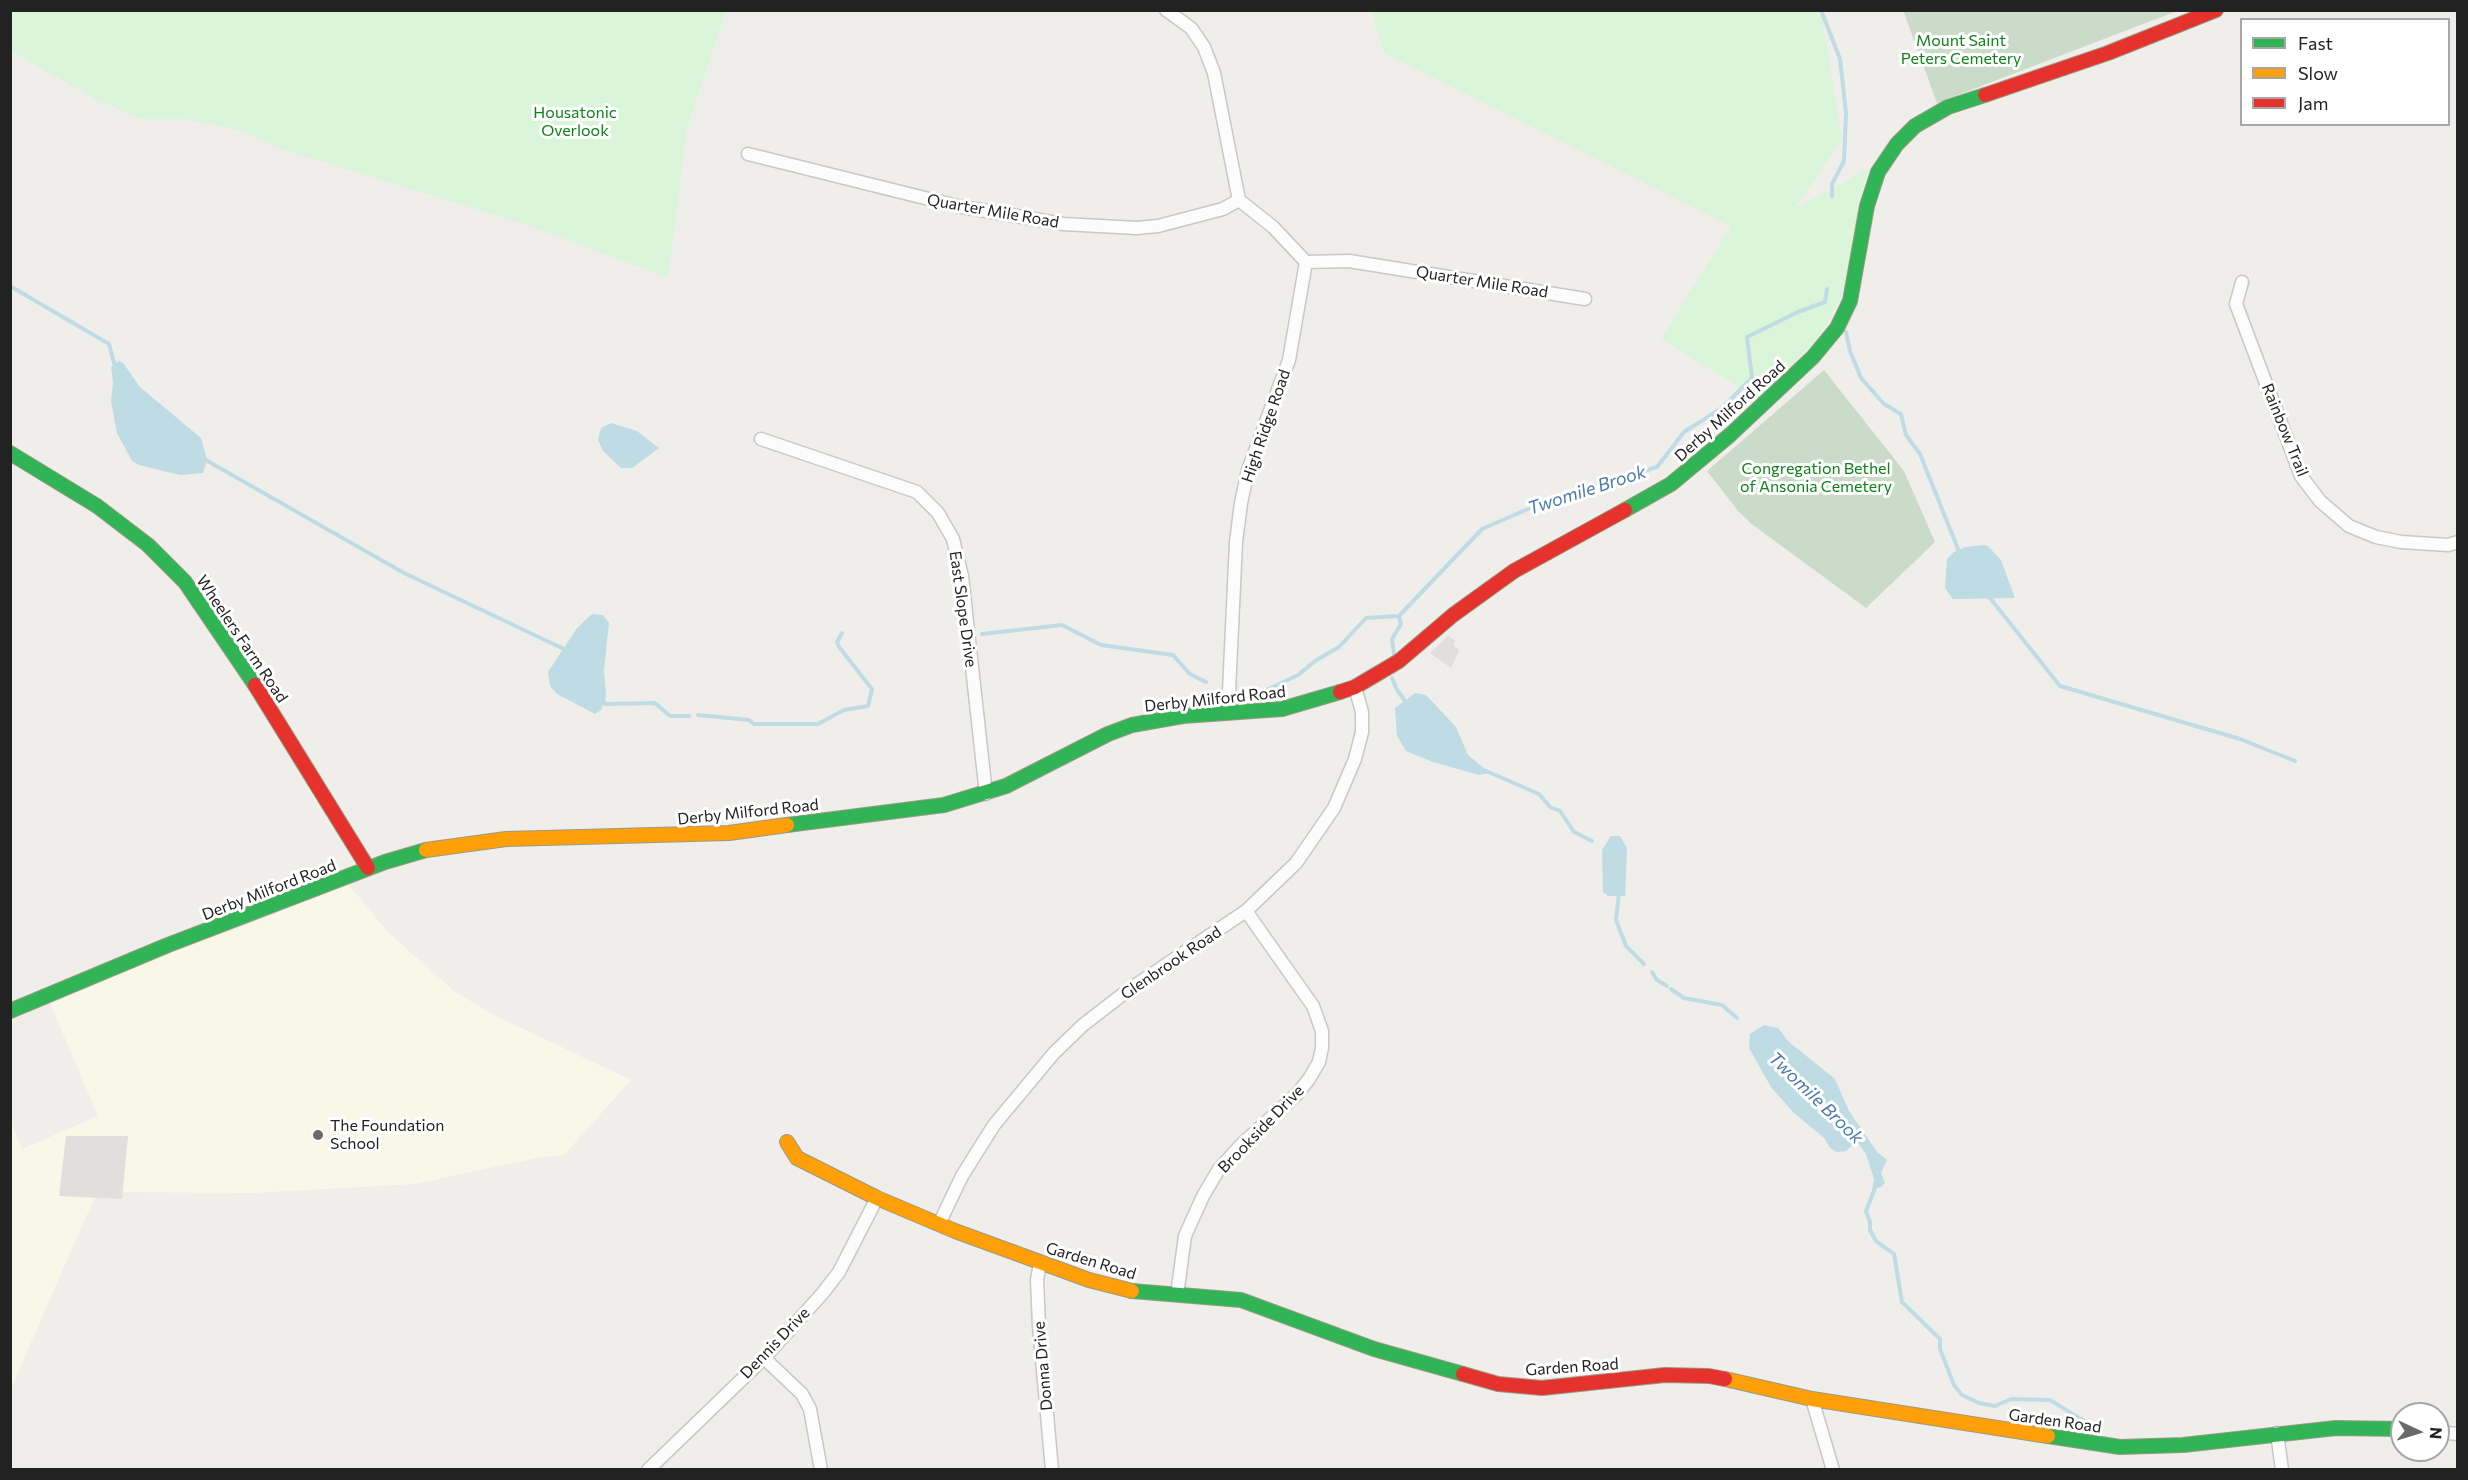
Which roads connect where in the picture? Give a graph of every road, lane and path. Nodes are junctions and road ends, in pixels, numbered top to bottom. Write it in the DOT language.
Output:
graph roads {
  1 [pos="1166,10"];
  2 [pos="2217,10"];
  3 [pos="748,154"];
  4 [pos="1239,200"];
  5 [pos="1306,262"];
  6 [pos="2242,282"];
  7 [pos="1585,299"];
  8 [pos="761,440"];
  9 [pos="10,453"];
  10 [pos="2457,542"];
  11 [pos="1355,687"];
  12 [pos="1228,713"];
  13 [pos="986,794"];
  14 [pos="368,868"];
  15 [pos="1246,911"];
  16 [pos="10,1011"];
  17 [pos="787,1142"];
  18 [pos="877,1198"];
  19 [pos="939,1224"];
  20 [pos="1040,1263"];
  21 [pos="1177,1294"];
  22 [pos="764,1358"];
  23 [pos="1812,1399"];
  24 [pos="2390,1429"];
  25 [pos="2277,1432"];
  26 [pos="648,1470"];
  27 [pos="822,1470"];
  28 [pos="1052,1470"];
  29 [pos="1833,1470"];
  30 [pos="2282,1470"];
  1 -- 4 [label="street"];
  2 -- 11 [label="main road, Derby Milford Road"];
  3 -- 4 [label="street, Quarter Mile Road"];
  4 -- 5 [label="street"];
  5 -- 7 [label="street, Quarter Mile Road"];
  5 -- 12 [label="street, High Ridge Road"];
  6 -- 10 [label="street, Rainbow Trail"];
  8 -- 13 [label="street, East Slope Drive"];
  9 -- 14 [label="main road, Wheelers Farm Road"];
  11 -- 12 [label="main road, Derby Milford Road"];
  11 -- 15 [label="street, Glenbrook Road"];
  12 -- 13 [label="main road, Derby Milford Road"];
  13 -- 14 [label="main road, Derby Milford Road"];
  14 -- 16 [label="main road, Derby Milford Road"];
  15 -- 19 [label="street, Glenbrook Road"];
  15 -- 21 [label="street, Brookside Drive"];
  17 -- 18 [label="main road, Garden Road"];
  18 -- 19 [label="main road, Garden Road"];
  18 -- 22 [label="street, Dennis Drive"];
  19 -- 20 [label="main road, Garden Road"];
  20 -- 21 [label="main road, Garden Road"];
  20 -- 28 [label="street, Donna Drive"];
  21 -- 23 [label="main road, Garden Road"];
  22 -- 26 [label="street, Dennis Drive"];
  22 -- 27 [label="street"];
  23 -- 25 [label="main road, Garden Road"];
  23 -- 29 [label="street"];
  24 -- 25 [label="main road, Garden Road"];
  25 -- 30 [label="street"];
}
